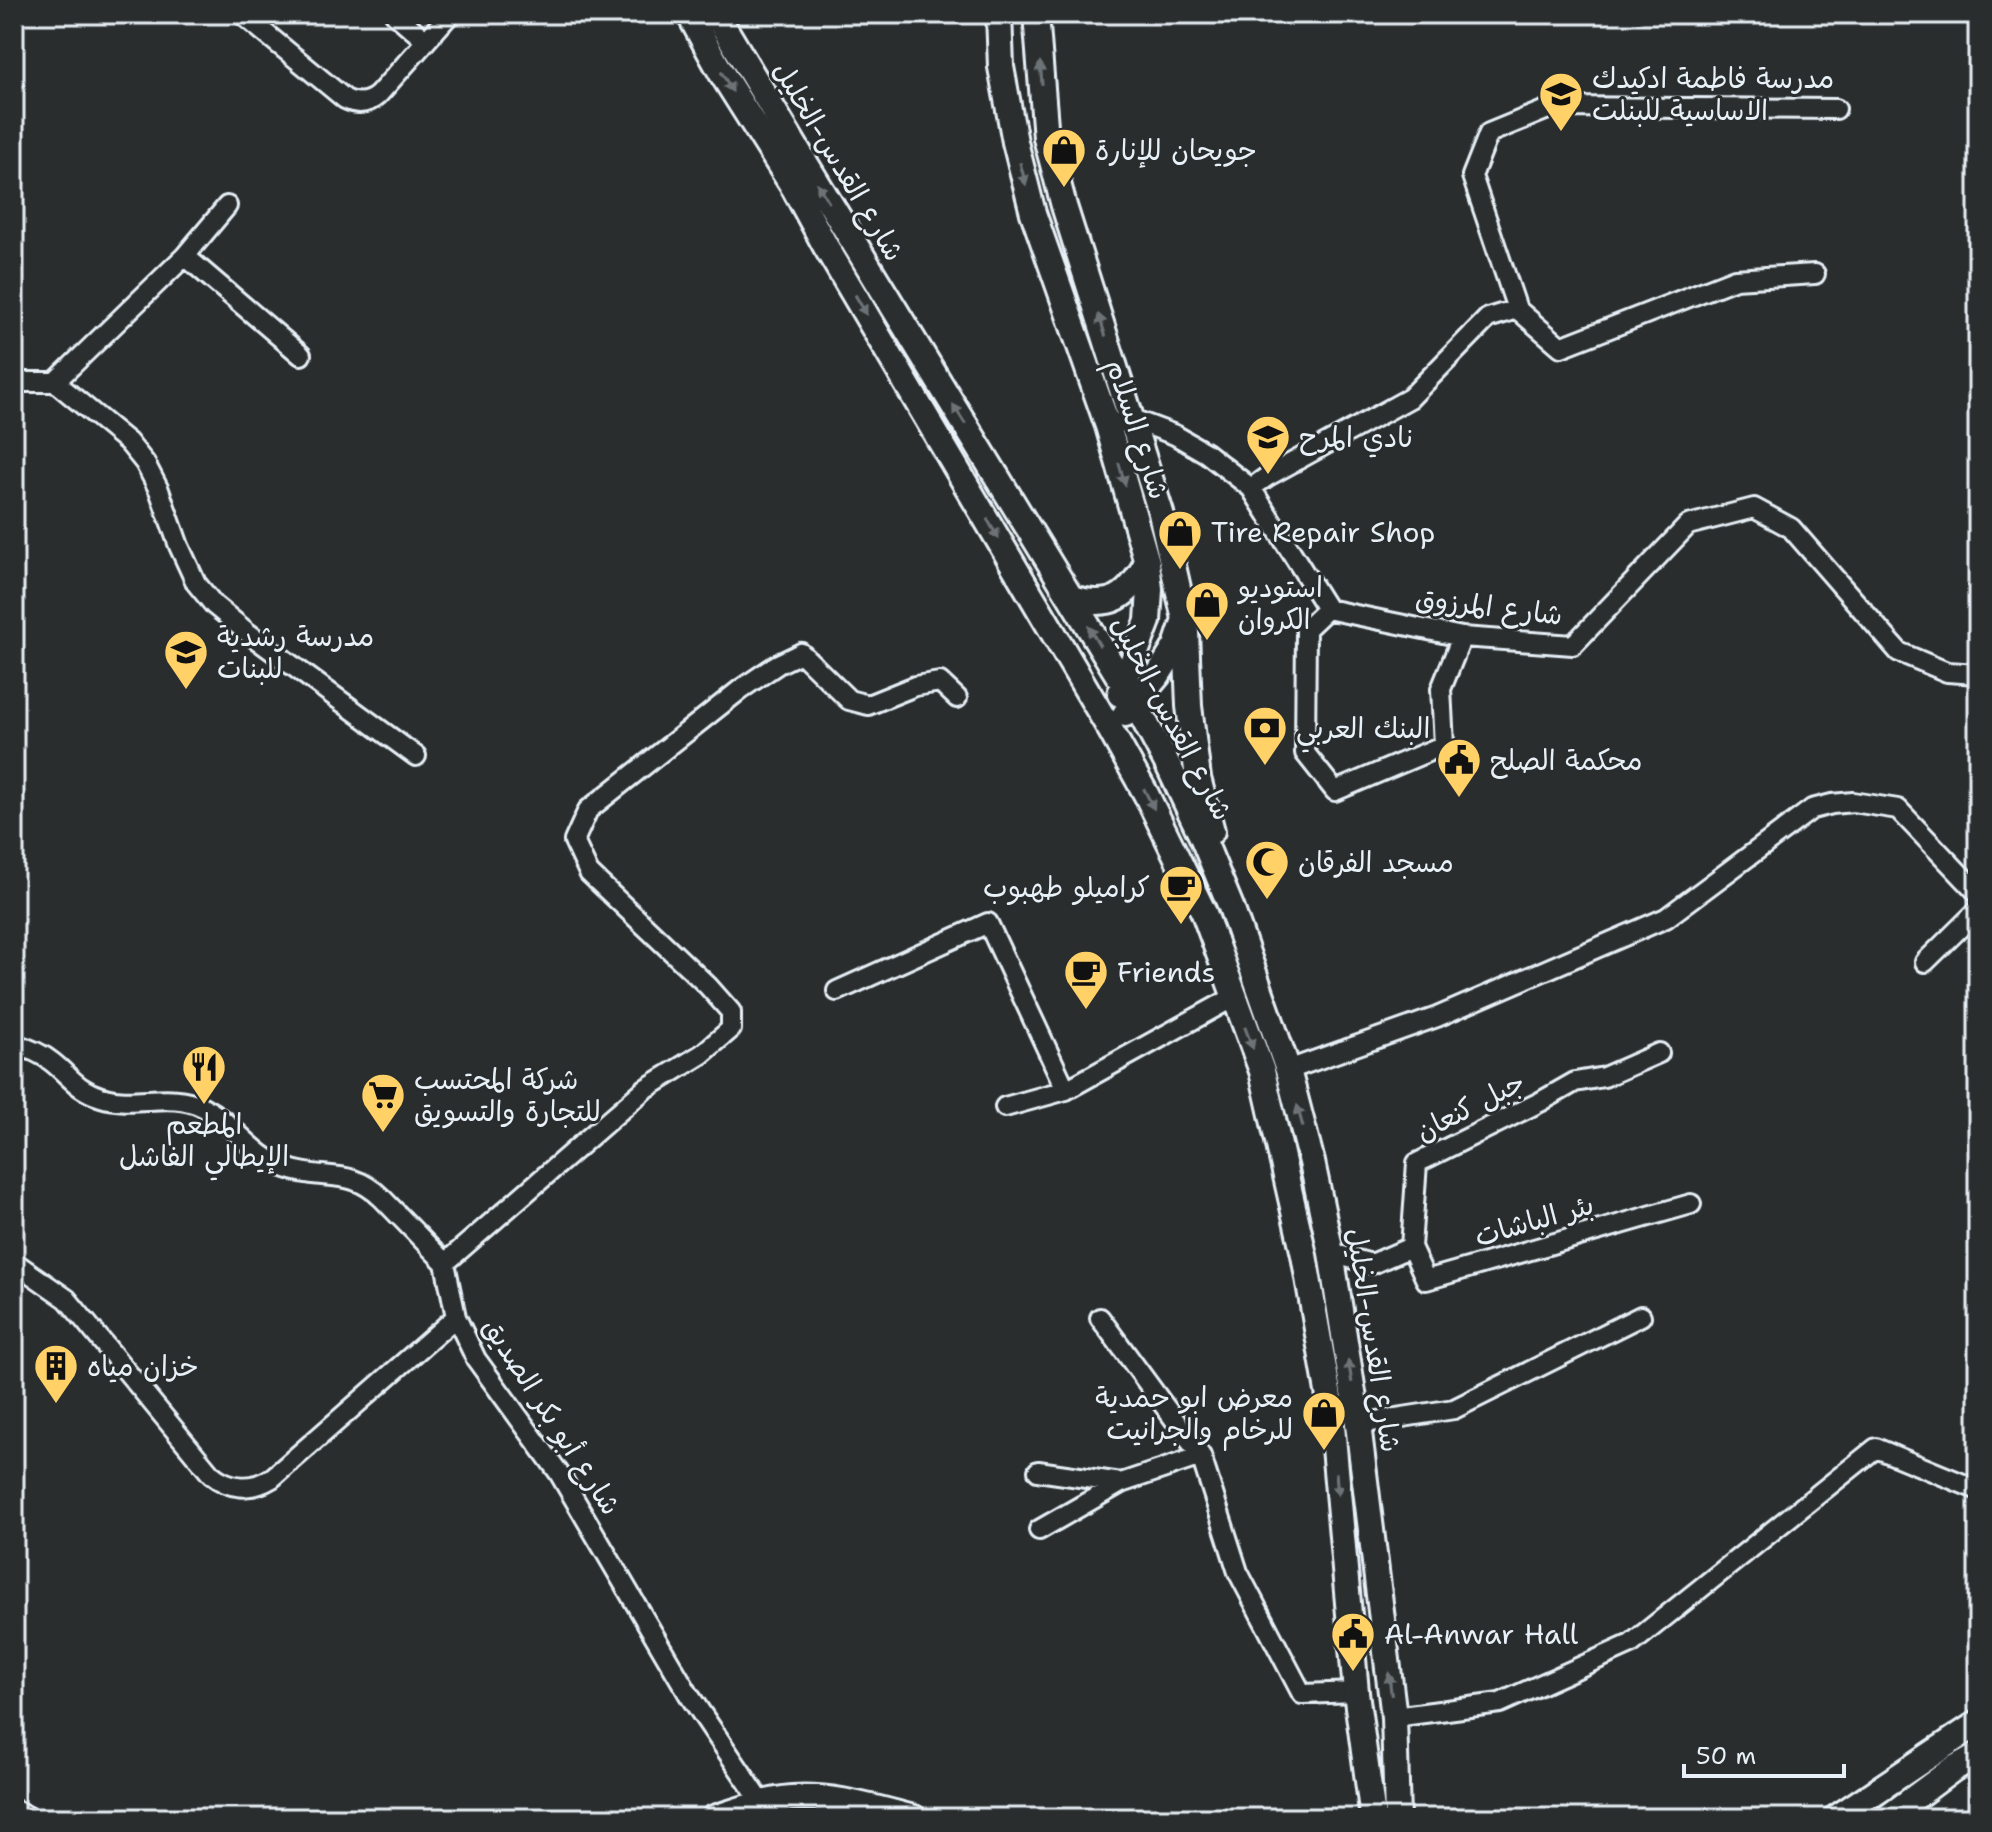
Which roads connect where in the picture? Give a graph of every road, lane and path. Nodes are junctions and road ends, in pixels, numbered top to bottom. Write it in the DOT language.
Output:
graph roads {
  1 [pos="242,14"];
  2 [pos="395,14"];
  3 [pos="450,14"];
  4 [pos="689,14"];
  5 [pos="716,14"];
  6 [pos="999,14"];
  7 [pos="1036,14"];
  8 [pos="426,41"];
  9 [pos="1836,109"];
  10 [pos="227,206"];
  11 [pos="185,256"];
  12 [pos="1815,274"];
  13 [pos="1517,309"];
  14 [pos="301,355"];
  15 [pos="14,382"];
  16 [pos="55,382"];
  17 [pos="1132,419"];
  18 [pos="1108,426"];
  19 [pos="1251,488"];
  20 [pos="1147,562"];
  21 [pos="1071,598"];
  22 [pos="1327,609"];
  23 [pos="1185,619"];
  24 [pos="1462,637"];
  25 [pos="1978,674"];
  26 [pos="1129,693"];
  27 [pos="957,698"];
  28 [pos="1111,731"];
  29 [pos="416,756"];
  30 [pos="1978,893"];
  31 [pos="1231,907"];
  32 [pos="1978,910"];
  33 [pos="1925,962"];
  34 [pos="837,991"];
  35 [pos="1234,997"];
  36 [pos="14,1044"];
  37 [pos="1659,1053"];
  38 [pos="1288,1070"];
  39 [pos="1066,1090"];
  40 [pos="1005,1107"];
  41 [pos="1691,1204"];
  42 [pos="1411,1247"];
  43 [pos="1331,1253"];
  44 [pos="14,1262"];
  45 [pos="445,1263"];
  46 [pos="1641,1316"];
  47 [pos="456,1317"];
  48 [pos="1100,1318"];
  49 [pos="1358,1424"];
  50 [pos="1201,1456"];
  51 [pos="1038,1471"];
  52 [pos="1121,1483"];
  53 [pos="1978,1490"];
  54 [pos="1039,1530"];
  55 [pos="1356,1692"];
  56 [pos="1394,1717"];
  57 [pos="1978,1723"];
  58 [pos="1978,1755"];
  59 [pos="767,1811"];
  60 [pos="14,1813"];
  61 [pos="24,1818"];
  62 [pos="714,1818"];
  63 [pos="914,1818"];
  64 [pos="1373,1818"];
  65 [pos="1397,1818"];
  66 [pos="1836,1818"];
  67 [pos="1887,1818"];
  1 -- 8 [label="street"];
  2 -- 8 [label="street"];
  3 -- 8 [label="street"];
  4 -- 28 [label="main road, شارع القدس-الخليل, one-way"];
  21 -- 5 [label="main road, شارع القدس-الخليل, one-way"];
  6 -- 18 [label="main road, شارع السلام, one-way"];
  17 -- 7 [label="main road, شارع السلام, one-way"];
  9 -- 13 [label="street"];
  10 -- 11 [label="street"];
  11 -- 14 [label="street"];
  11 -- 16 [label="street"];
  12 -- 13 [label="street"];
  13 -- 19 [label="street"];
  15 -- 16 [label="street"];
  16 -- 29 [label="street"];
  17 -- 18 [label="street"];
  17 -- 19 [label="street"];
  17 -- 23 [label="main road, شارع السلام"];
  18 -- 20 [label="main road, شارع السلام, one-way"];
  19 -- 22 [label="street"];
  20 -- 21 [label="main road"];
  20 -- 26 [label="main road, شارع السلام"];
  26 -- 21 [label="main road, شارع القدس-الخليل, one-way"];
  22 -- 24 [label="street, شارع المرزوق"];
  22 -- 24 [label="street"];
  23 -- 26 [label="main road, شارع السلام"];
  23 -- 31 [label="main road, شارع السلام"];
  24 -- 25 [label="street, شارع المرزوق"];
  26 -- 28 [label="main road, شارع السلام"];
  26 -- 31 [label="main road, شارع القدس-الخليل"];
  27 -- 45 [label="street"];
  28 -- 35 [label="main road, شارع القدس-الخليل, one-way"];
  30 -- 38 [label="street"];
  31 -- 38 [label="main road, شارع القدس-الخليل"];
  32 -- 33 [label="street"];
  34 -- 39 [label="street"];
  35 -- 39 [label="street"];
  35 -- 55 [label="main road, شارع القدس-الخليل, one-way"];
  36 -- 45 [label="street"];
  37 -- 42 [label="street, جبل كنعان"];
  43 -- 38 [label="main road, شارع القدس-الخليل, one-way"];
  39 -- 40 [label="street"];
  41 -- 42 [label="street, بئر الباشات"];
  42 -- 43 [label="street"];
  49 -- 43 [label="main road, شارع القدس-الخليل, one-way"];
  44 -- 47 [label="street"];
  45 -- 47 [label="street, شارع أبو بكر الصديق"];
  46 -- 49 [label="street"];
  47 -- 59 [label="street, شارع أبو بكر الصديق"];
  48 -- 50 [label="street"];
  56 -- 49 [label="main road, شارع القدس-الخليل, one-way"];
  50 -- 52 [label="street"];
  50 -- 55 [label="street"];
  51 -- 52 [label="street"];
  52 -- 54 [label="street"];
  53 -- 56 [label="street"];
  55 -- 64 [label="main road, شارع القدس-الخليل"];
  56 -- 65 [label="main road, شارع القدس-الخليل"];
  57 -- 66 [label="main road"];
  58 -- 67 [label="main road"];
  59 -- 62 [label="main road"];
  59 -- 63 [label="main road"];
  60 -- 61 [label="main road"];
}
